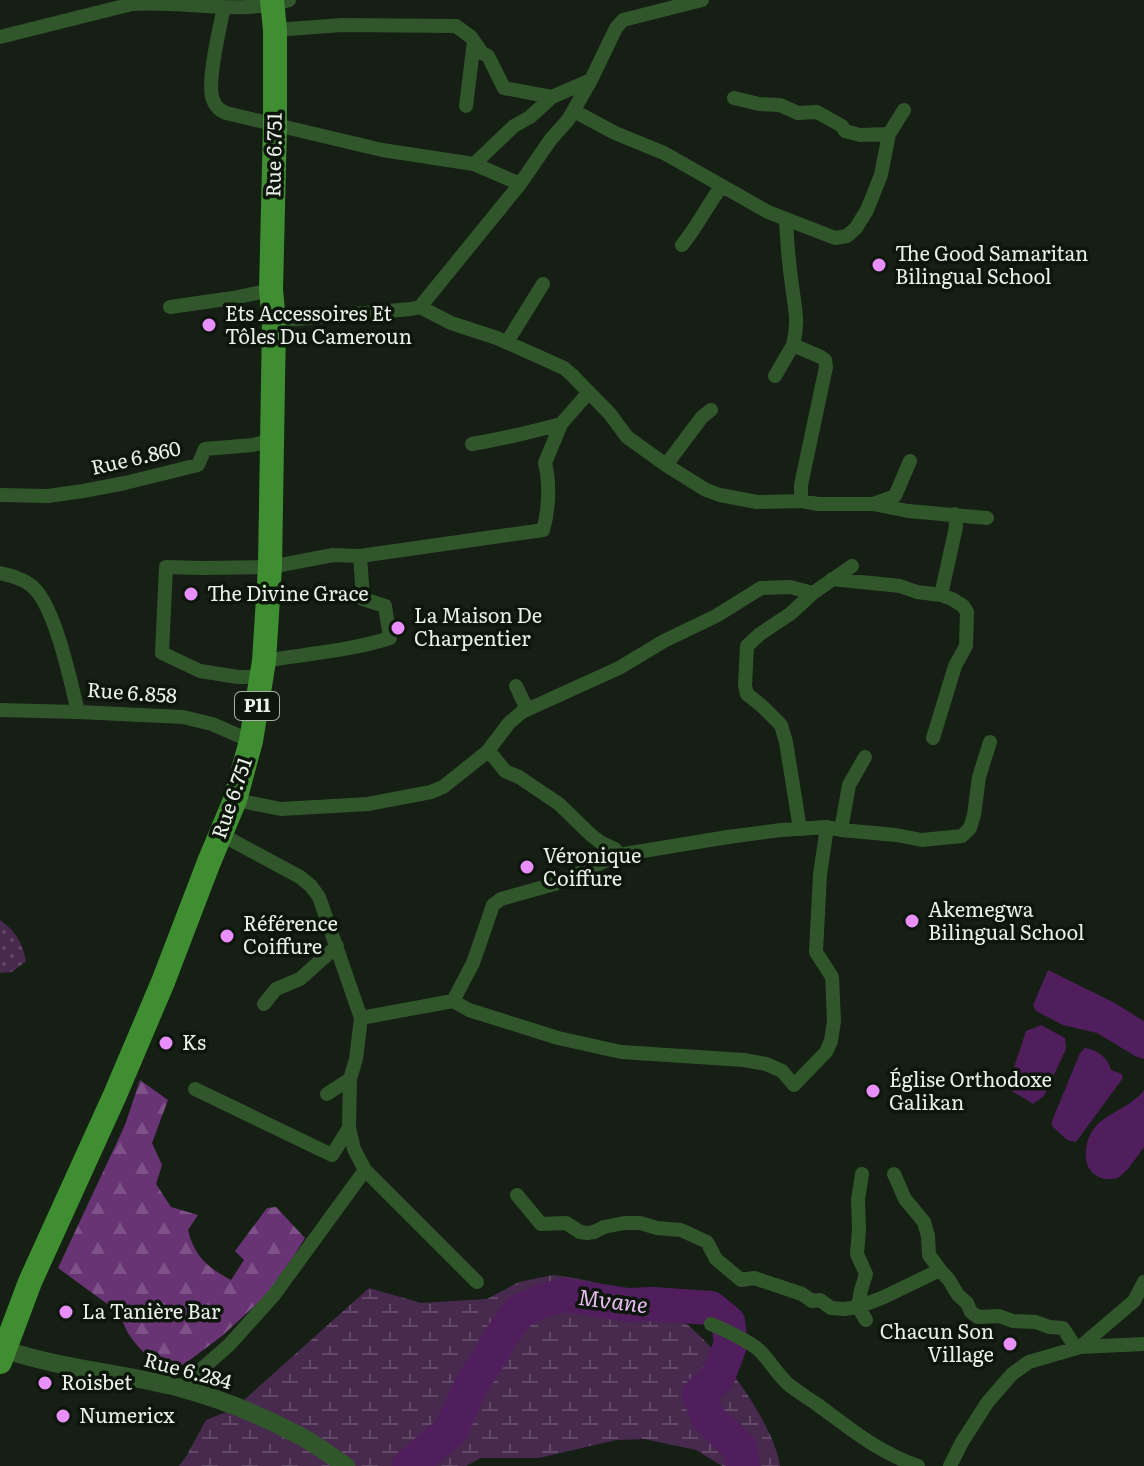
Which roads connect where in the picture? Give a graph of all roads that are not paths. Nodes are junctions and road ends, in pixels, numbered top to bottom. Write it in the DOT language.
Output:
graph roads {
  1 [pos="702,0"];
  2 [pos="132,2"];
  3 [pos="224,7"];
  4 [pos="277,9"];
  5 [pos="0,37"];
  6 [pos="474,41"];
  7 [pos="591,80"];
  8 [pos="552,97"];
  9 [pos="734,98"];
  10 [pos="466,106"];
  11 [pos="904,110"];
  12 [pos="574,111"];
  13 [pos="275,125"];
  14 [pos="889,134"];
  15 [pos="474,164"];
  16 [pos="520,184"];
  17 [pos="721,187"];
  18 [pos="786,220"];
  19 [pos="682,245"];
  20 [pos="543,284"];
  21 [pos="271,290"];
  22 [pos="170,307"];
  23 [pos="420,307"];
  24 [pos="274,321"];
  25 [pos="507,342"];
  26 [pos="793,345"];
  27 [pos="775,376"];
  28 [pos="589,392"];
  29 [pos="711,410"];
  30 [pos="561,424"];
  31 [pos="272,440"];
  32 [pos="472,444"];
  33 [pos="910,461"];
  34 [pos="666,465"];
  35 [pos="0,495"];
  36 [pos="801,501"];
  37 [pos="873,504"];
  38 [pos="955,514"];
  39 [pos="987,518"];
  40 [pos="360,556"];
  41 [pos="852,566"];
  42 [pos="270,567"];
  43 [pos="0,573"];
  44 [pos="832,579"];
  45 [pos="813,593"];
  46 [pos="941,595"];
  47 [pos="262,669"];
  48 [pos="516,686"];
  49 [pos="0,710"];
  50 [pos="78,712"];
  51 [pos="522,712"];
  52 [pos="933,738"];
  53 [pos="251,741"];
  54 [pos="990,742"];
  55 [pos="487,752"];
  56 [pos="865,757"];
  57 [pos="235,800"];
  58 [pos="834,828"];
  59 [pos="800,829"];
  60 [pos="222,835"];
  61 [pos="618,855"];
  62 [pos="337,946"];
  63 [pos="453,1001"];
  64 [pos="264,1004"];
  65 [pos="361,1018"];
  66 [pos="350,1079"];
  67 [pos="195,1089"];
  68 [pos="327,1094"];
  69 [pos="349,1128"];
  70 [pos="365,1170"];
  71 [pos="862,1174"];
  72 [pos="894,1174"];
  73 [pos="517,1195"];
  74 [pos="940,1270"];
  75 [pos="477,1282"];
  76 [pos="1144,1282"];
  77 [pos="862,1313"];
  78 [pos="711,1324"];
  79 [pos="1144,1344"];
  80 [pos="1080,1347"];
  81 [pos="3,1356"];
  82 [pos="180,1388"];
  83 [pos="346,1466"];
  84 [pos="918,1466"];
  85 [pos="950,1466"];
  1 -- 7 [label="street"];
  2 -- 3 [label="street"];
  2 -- 5 [label="street"];
  3 -- 4 [label="street"];
  3 -- 13 [label="street"];
  4 -- 6 [label="street"];
  4 -- 13 [label="main road, Rue 6.751 / P11"];
  6 -- 8 [label="street"];
  6 -- 10 [label="street"];
  7 -- 8 [label="street"];
  7 -- 12 [label="street"];
  8 -- 15 [label="street"];
  9 -- 14 [label="street"];
  11 -- 14 [label="street"];
  12 -- 16 [label="street"];
  12 -- 17 [label="street"];
  13 -- 15 [label="street"];
  13 -- 21 [label="main road, Rue 6.751 / P11"];
  14 -- 18 [label="street"];
  15 -- 16 [label="street"];
  16 -- 23 [label="street"];
  17 -- 18 [label="street"];
  17 -- 19 [label="street"];
  18 -- 26 [label="street"];
  20 -- 25 [label="street"];
  21 -- 22 [label="street"];
  21 -- 24 [label="main road, Rue 6.751 / P11"];
  23 -- 24 [label="street"];
  23 -- 25 [label="street"];
  24 -- 31 [label="main road, Rue 6.751 / P11"];
  25 -- 28 [label="street"];
  26 -- 27 [label="street"];
  26 -- 36 [label="street"];
  28 -- 30 [label="street"];
  28 -- 34 [label="street"];
  29 -- 34 [label="street"];
  30 -- 32 [label="street"];
  30 -- 40 [label="street"];
  31 -- 35 [label="street, Rue 6.860"];
  31 -- 42 [label="main road, Rue 6.751 / P11"];
  33 -- 37 [label="street"];
  34 -- 36 [label="street"];
  36 -- 37 [label="street"];
  37 -- 38 [label="street"];
  38 -- 39 [label="street"];
  38 -- 46 [label="street"];
  40 -- 42 [label="street"];
  40 -- 47 [label="street"];
  41 -- 44 [label="street"];
  42 -- 47 [label="main road, Rue 6.751 / P11"];
  42 -- 47 [label="street"];
  43 -- 50 [label="street, Rue 6.858"];
  44 -- 45 [label="street"];
  44 -- 46 [label="street"];
  45 -- 51 [label="street"];
  45 -- 59 [label="street"];
  46 -- 52 [label="street"];
  47 -- 53 [label="main road, Rue 6.751 / P11"];
  48 -- 51 [label="street"];
  49 -- 50 [label="street"];
  50 -- 53 [label="street, Rue 6.858"];
  51 -- 55 [label="street"];
  53 -- 57 [label="main road, Rue 6.751 / P11"];
  54 -- 58 [label="street"];
  55 -- 57 [label="street"];
  55 -- 61 [label="street"];
  56 -- 58 [label="street"];
  57 -- 60 [label="main road, Rue 6.751 / P11"];
  58 -- 59 [label="street"];
  58 -- 63 [label="street"];
  59 -- 61 [label="street"];
  60 -- 62 [label="street"];
  60 -- 81 [label="main road, Rue 6.751 / P11"];
  61 -- 63 [label="street"];
  62 -- 64 [label="street"];
  62 -- 65 [label="street"];
  63 -- 65 [label="street"];
  65 -- 66 [label="street"];
  66 -- 68 [label="street"];
  66 -- 69 [label="street"];
  67 -- 69 [label="street"];
  69 -- 70 [label="street"];
  70 -- 75 [label="street"];
  70 -- 82 [label="street"];
  71 -- 77 [label="street"];
  72 -- 74 [label="street"];
  73 -- 77 [label="street"];
  74 -- 77 [label="street"];
  74 -- 80 [label="street"];
  76 -- 80 [label="street"];
  78 -- 84 [label="street"];
  79 -- 80 [label="street"];
  80 -- 85 [label="street"];
  81 -- 82 [label="street, Rue 6.284"];
  82 -- 83 [label="street, Rue 6.284"];
}
